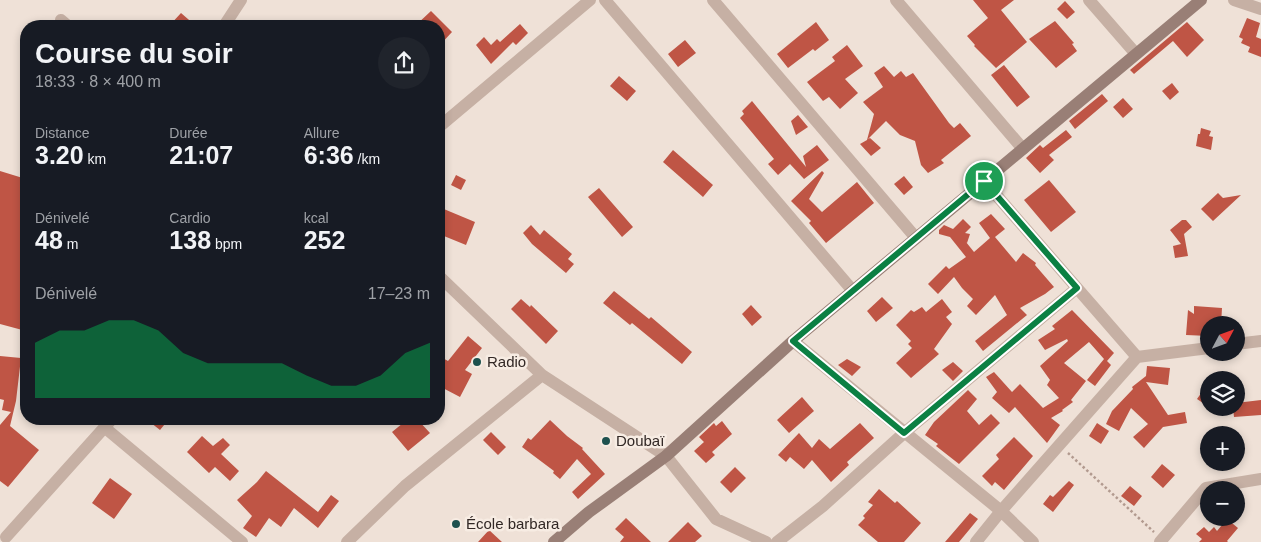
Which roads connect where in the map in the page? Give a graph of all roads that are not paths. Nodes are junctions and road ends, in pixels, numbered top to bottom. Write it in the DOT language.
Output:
graph roads {
  1 [pos="241,0"];
  2 [pos="590,0"];
  3 [pos="605,0"];
  4 [pos="713,0"];
  5 [pos="896,0"];
  6 [pos="1089,0"];
  7 [pos="1201,0"];
  8 [pos="1234,0"];
  9 [pos="1261,9"];
  10 [pos="228,20"];
  11 [pos="1136,54"];
  12 [pos="445,122"];
  13 [pos="1023,149"];
  14 [pos="984,181"];
  15 [pos="916,238"];
  16 [pos="445,282"];
  17 [pos="1077,288"];
  18 [pos="853,291"];
  19 [pos="793,341"];
  20 [pos="1261,341"];
  21 [pos="1245,343"];
  22 [pos="1200,349"];
  23 [pos="1136,357"];
  24 [pos="542,374"];
  25 [pos="106,425"];
  26 [pos="110,425"];
  27 [pos="904,433"];
  28 [pos="666,456"];
  29 [pos="1261,479"];
  30 [pos="1000,511"];
  31 [pos="6,537"];
  32 [pos="1161,541"];
  33 [pos="242,542"];
  34 [pos="347,542"];
  35 [pos="554,542"];
  36 [pos="766,542"];
  37 [pos="777,542"];
  38 [pos="976,542"];
  39 [pos="1033,542"];
  1 -- 10 [label="street"];
  2 -- 12 [label="street"];
  3 -- 18 [label="street"];
  4 -- 15 [label="street"];
  5 -- 13 [label="street"];
  6 -- 11 [label="street"];
  7 -- 11 [label="street"];
  8 -- 9 [label="street"];
  11 -- 13 [label="street"];
  13 -- 14 [label="street"];
  14 -- 15 [label="street"];
  14 -- 17 [label="street"];
  15 -- 18 [label="street"];
  16 -- 24 [label="street"];
  17 -- 23 [label="street"];
  17 -- 27 [label="street"];
  18 -- 19 [label="street"];
  19 -- 27 [label="street"];
  19 -- 28 [label="street"];
  20 -- 21 [label="street"];
  22 -- 23 [label="street"];
  23 -- 30 [label="street"];
  24 -- 28 [label="street"];
  24 -- 34 [label="street"];
  25 -- 31 [label="street"];
  26 -- 33 [label="street"];
  27 -- 30 [label="street"];
  27 -- 37 [label="street"];
  28 -- 35 [label="street"];
  28 -- 36 [label="street"];
  29 -- 32 [label="street"];
  30 -- 38 [label="street"];
  30 -- 39 [label="street"];
}
